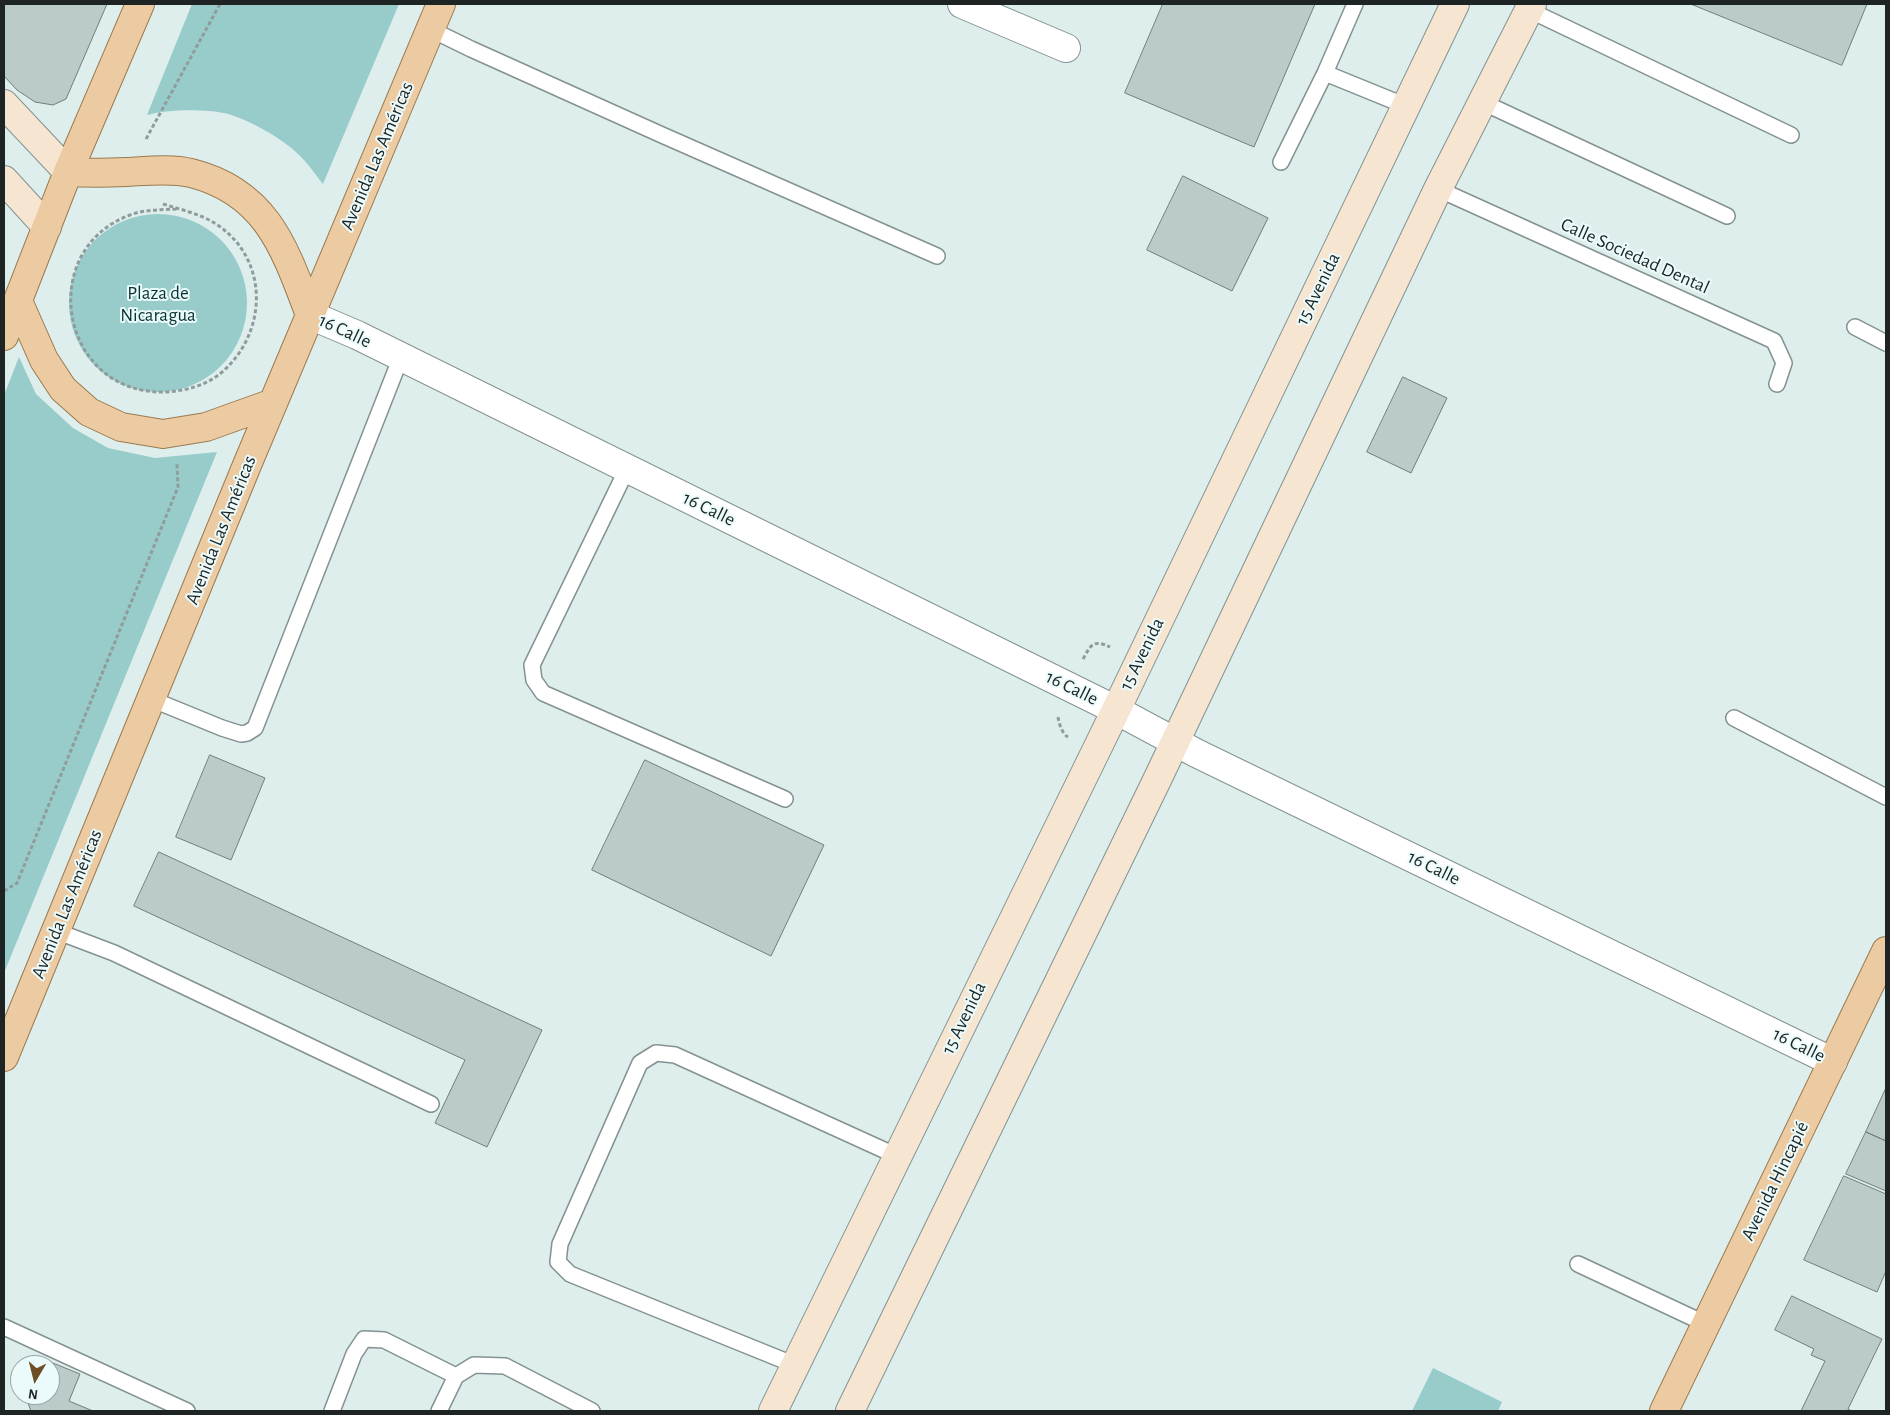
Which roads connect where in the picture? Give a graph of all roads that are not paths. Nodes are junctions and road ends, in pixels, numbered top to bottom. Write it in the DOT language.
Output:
graph roads {
  1 [pos="140,4"];
  2 [pos="441,4"];
  3 [pos="962,4"];
  4 [pos="1355,4"];
  5 [pos="1455,4"];
  6 [pos="1531,7"];
  7 [pos="998,11"];
  8 [pos="430,29"];
  9 [pos="1066,48"];
  10 [pos="1325,73"];
  11 [pos="1482,102"];
  12 [pos="4,104"];
  13 [pos="1406,106"];
  14 [pos="1791,134"];
  15 [pos="1281,162"];
  16 [pos="68,172"];
  17 [pos="4,180"];
  18 [pos="1438,189"];
  19 [pos="1727,216"];
  20 [pos="47,227"];
  21 [pos="937,256"];
  22 [pos="18,300"];
  23 [pos="310,315"];
  24 [pos="1854,327"];
  25 [pos="4,336"];
  26 [pos="1886,343"];
  27 [pos="401,357"];
  28 [pos="1777,384"];
  29 [pos="273,403"];
  30 [pos="627,469"];
  31 [pos="151,699"];
  32 [pos="1116,710"];
  33 [pos="1734,718"];
  34 [pos="1175,742"];
  35 [pos="1886,797"];
  36 [pos="785,799"];
  37 [pos="56,931"];
  38 [pos="1886,951"];
  39 [pos="4,1057"];
  40 [pos="1833,1062"];
  41 [pos="431,1104"];
  42 [pos="897,1156"];
  43 [pos="1578,1264"];
  44 [pos="1706,1324"];
  45 [pos="4,1327"];
  46 [pos="795,1365"];
  47 [pos="456,1376"];
  48 [pos="187,1411"];
  49 [pos="332,1411"];
  50 [pos="439,1411"];
  51 [pos="592,1411"];
  52 [pos="773,1411"];
  53 [pos="850,1411"];
  54 [pos="1664,1411"];
  1 -- 16 [label="main road"];
  2 -- 8 [label="main road, Avenida Las Américas"];
  3 -- 7 [label="street"];
  4 -- 10 [label="lane"];
  5 -- 13 [label="street, 15 Avenida"];
  6 -- 11 [label="street"];
  6 -- 14 [label="lane"];
  7 -- 9 [label="street"];
  8 -- 21 [label="lane"];
  8 -- 23 [label="main road, Avenida Las Américas"];
  10 -- 13 [label="lane"];
  10 -- 15 [label="lane"];
  11 -- 18 [label="street"];
  11 -- 19 [label="lane"];
  12 -- 16 [label="street"];
  13 -- 32 [label="street, 15 Avenida"];
  16 -- 20 [label="main road"];
  16 -- 23 [label="main road"];
  17 -- 20 [label="street"];
  18 -- 28 [label="lane, Calle Sociedad Dental"];
  18 -- 34 [label="street"];
  20 -- 22 [label="main road"];
  22 -- 25 [label="main road"];
  22 -- 29 [label="main road"];
  23 -- 27 [label="street, 16 Calle"];
  23 -- 29 [label="main road, Avenida Las Américas"];
  24 -- 26 [label="lane"];
  27 -- 30 [label="street, 16 Calle"];
  27 -- 31 [label="lane"];
  29 -- 31 [label="main road, Avenida Las Américas"];
  30 -- 32 [label="street, 16 Calle"];
  30 -- 36 [label="lane"];
  31 -- 37 [label="main road, Avenida Las Américas"];
  32 -- 34 [label="street, 16 Calle"];
  32 -- 42 [label="street, 15 Avenida"];
  33 -- 35 [label="lane"];
  34 -- 40 [label="street, 16 Calle"];
  34 -- 53 [label="street"];
  37 -- 39 [label="main road, Avenida Las Américas"];
  37 -- 41 [label="lane"];
  38 -- 40 [label="main road, Avenida Hincapié"];
  40 -- 44 [label="main road, Avenida Hincapié"];
  42 -- 46 [label="street, 15 Avenida"];
  42 -- 46 [label="lane"];
  43 -- 44 [label="lane"];
  44 -- 54 [label="main road, Avenida Hincapié"];
  45 -- 48 [label="lane"];
  46 -- 52 [label="street, 15 Avenida"];
  47 -- 49 [label="lane"];
  47 -- 50 [label="lane"];
  47 -- 51 [label="lane"];
}
